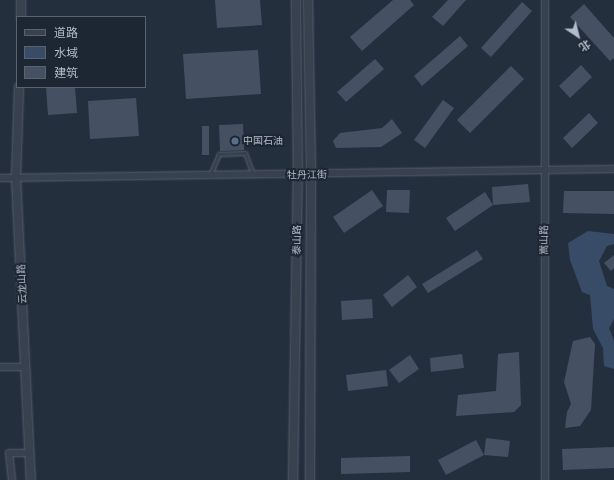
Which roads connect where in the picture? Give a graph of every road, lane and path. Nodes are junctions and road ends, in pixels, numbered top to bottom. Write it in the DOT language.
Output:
graph roads {
  1 [pos="21,0"];
  2 [pos="296,0"];
  3 [pos="308,0"];
  4 [pos="545,0"];
  5 [pos="21,16"];
  6 [pos="19,88"];
  7 [pos="614,169"];
  8 [pos="544,170"];
  9 [pos="311,174"];
  10 [pos="254,175"];
  11 [pos="298,175"];
  12 [pos="210,176"];
  13 [pos="0,178"];
  14 [pos="16,178"];
  15 [pos="26,366"];
  16 [pos="0,367"];
  17 [pos="30,453"];
  18 [pos="12,480"];
  19 [pos="31,480"];
  20 [pos="293,480"];
  21 [pos="310,480"];
  22 [pos="545,480"];
  1 -- 5 [label="street"];
  2 -- 11 [label="street, 泰山路"];
  3 -- 9 [label="street, 泰山路"];
  4 -- 8 [label="street, 嵩山路"];
  6 -- 14 [label="street, 云龙山路"];
  7 -- 8 [label="street, 牡丹江街"];
  8 -- 9 [label="street, 牡丹江街"];
  8 -- 22 [label="street, 嵩山路"];
  9 -- 11 [label="street, 牡丹江街"];
  9 -- 21 [label="street, 泰山路"];
  10 -- 11 [label="street, 牡丹江街"];
  10 -- 12 [label="street, 牡丹江街"];
  10 -- 12 [label="lane"];
  11 -- 20 [label="street, 泰山路"];
  12 -- 14 [label="street, 牡丹江街"];
  13 -- 14 [label="street, 牡丹江街"];
  14 -- 15 [label="street, 云龙山路"];
  15 -- 16 [label="street"];
  15 -- 17 [label="street, 云龙山路"];
  17 -- 18 [label="street"];
  17 -- 19 [label="street, 云龙山路"];
}
